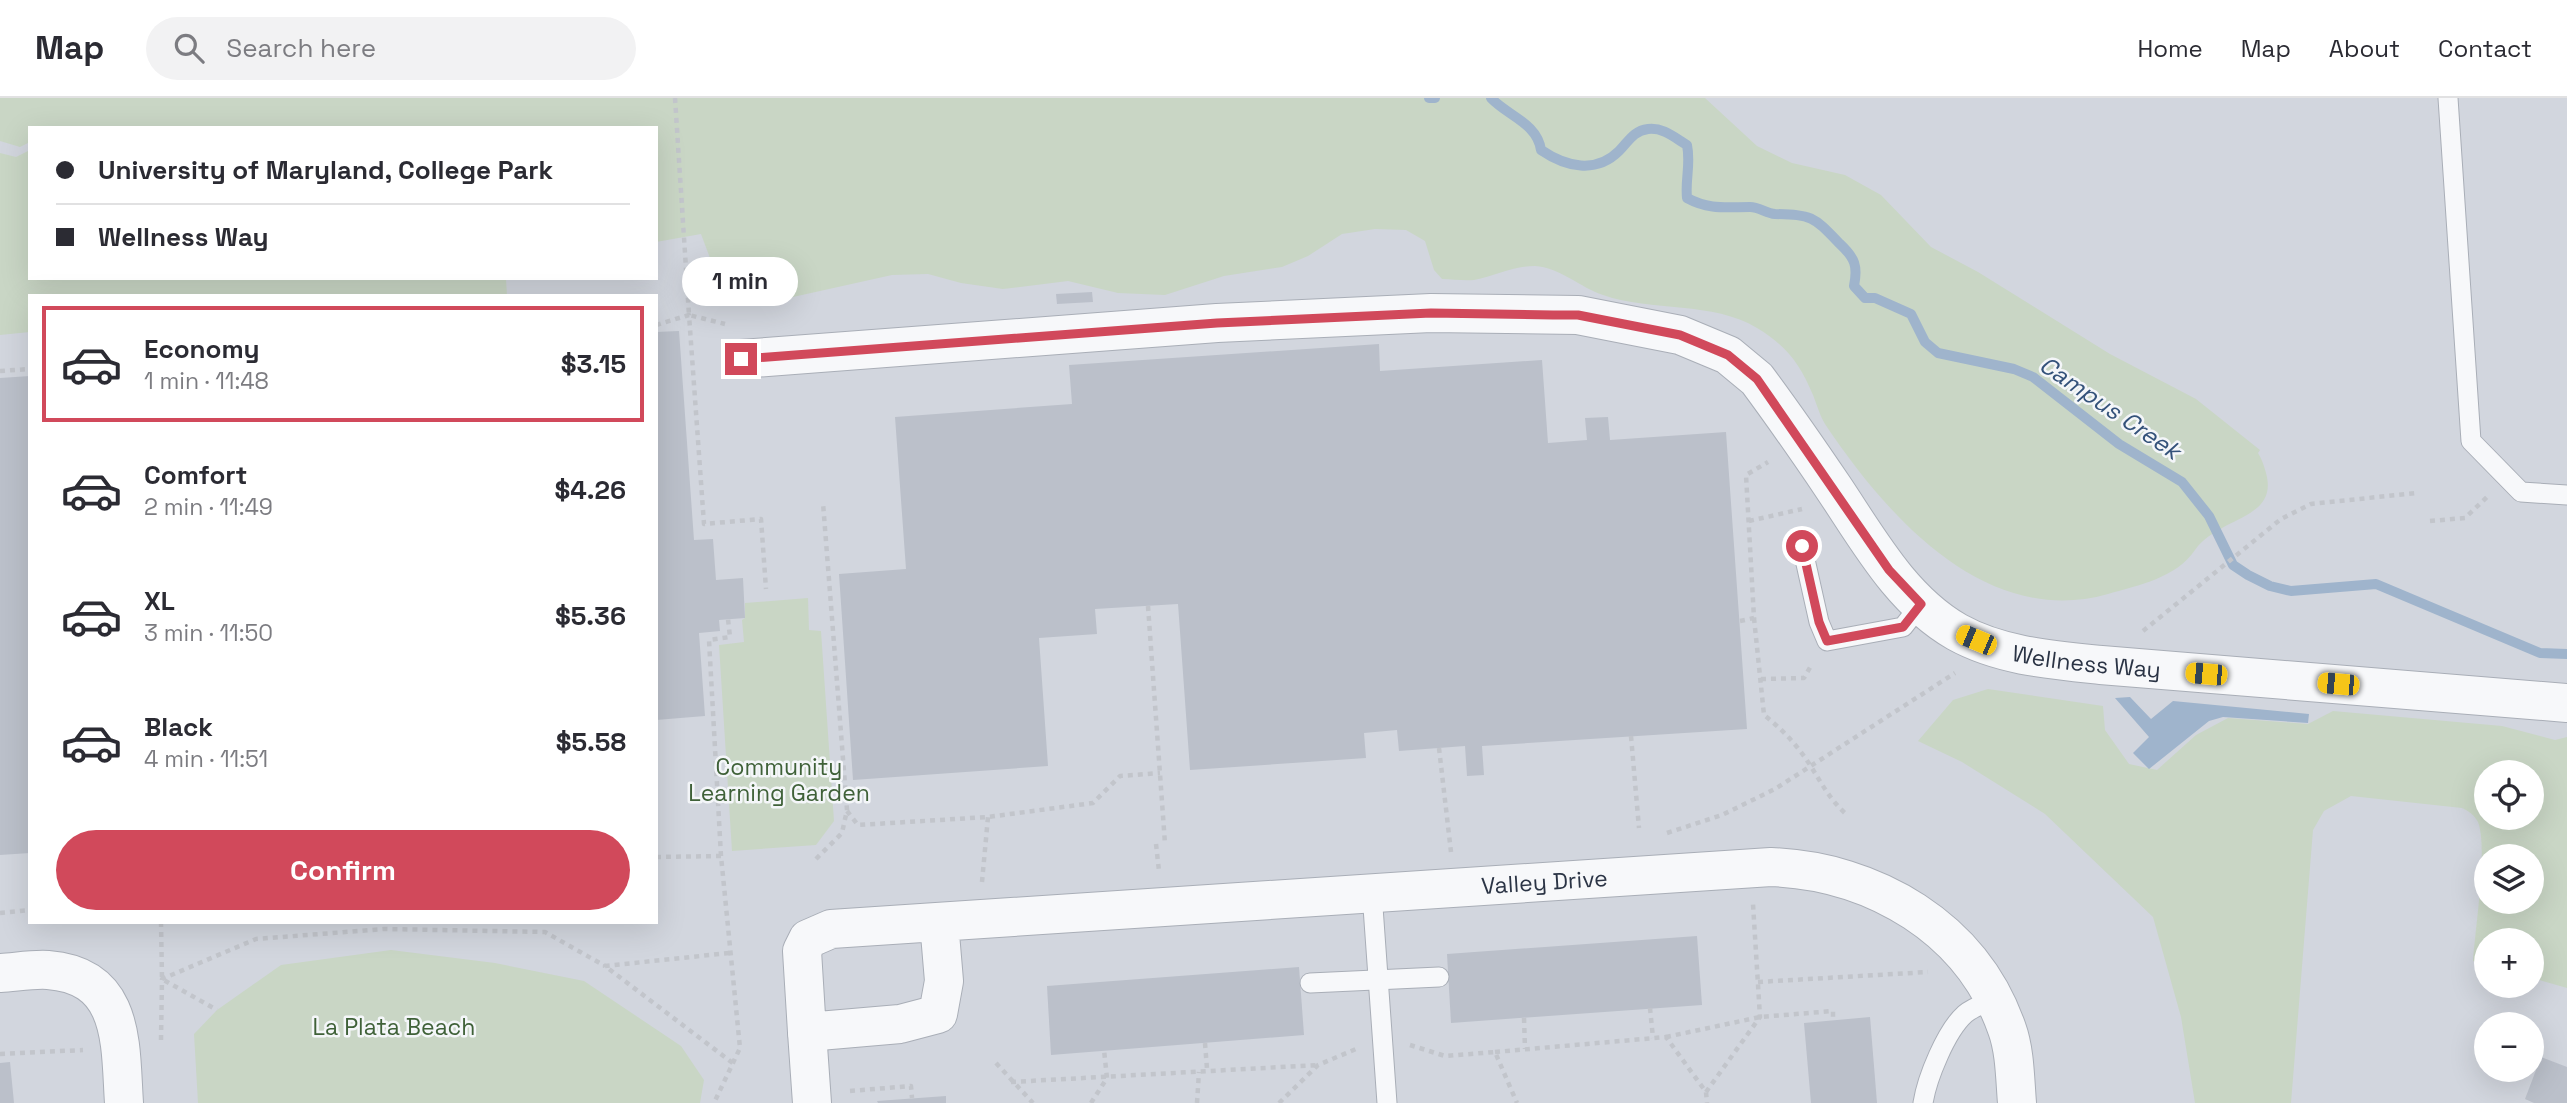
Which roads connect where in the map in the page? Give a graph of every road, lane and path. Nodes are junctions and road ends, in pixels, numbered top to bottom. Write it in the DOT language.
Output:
graph roads {
  1 [pos="675,98"];
  2 [pos="2448,98"];
  3 [pos="689,315"];
  4 [pos="658,324"];
  5 [pos="741,359"];
  6 [pos="28,369"];
  7 [pos="0,371"];
  8 [pos="1802,441"];
  9 [pos="2507,478"];
  10 [pos="1836,491"];
  11 [pos="2417,493"];
  12 [pos="2567,495"];
  13 [pos="823,503"];
  14 [pos="1749,521"];
  15 [pos="2430,521"];
  16 [pos="1802,546"];
  17 [pos="766,589"];
  18 [pos="1921,604"];
  19 [pos="1148,606"];
  20 [pos="1754,618"];
  21 [pos="729,620"];
  22 [pos="1740,621"];
  23 [pos="2140,634"];
  24 [pos="1827,641"];
  25 [pos="1959,671"];
  26 [pos="1761,679"];
  27 [pos="2567,703"];
  28 [pos="1631,736"];
  29 [pos="1439,748"];
  30 [pos="1811,765"];
  31 [pos="1160,773"];
  32 [pos="847,810"];
  33 [pos="1847,815"];
  34 [pos="988,817"];
  35 [pos="1639,828"];
  36 [pos="1664,834"];
  37 [pos="1156,844"];
  38 [pos="1165,844"];
  39 [pos="721,856"];
  40 [pos="1452,856"];
  41 [pos="658,857"];
  42 [pos="816,859"];
  43 [pos="1160,886"];
  44 [pos="1372,893"];
  45 [pos="982,894"];
  46 [pos="28,910"];
  47 [pos="0,913"];
  48 [pos="1753,915"];
  49 [pos="939,922"];
  50 [pos="161,924"];
  51 [pos="383,924"];
  52 [pos="384,929"];
  53 [pos="729,953"];
  54 [pos="605,966"];
  55 [pos="1921,972"];
  56 [pos="0,974"];
  57 [pos="1439,977"];
  58 [pos="162,979"];
  59 [pos="1378,980"];
  60 [pos="1758,982"];
  61 [pos="1310,983"];
  62 [pos="1995,999"];
  63 [pos="1650,1008"];
  64 [pos="217,1010"];
  65 [pos="1760,1017"];
  66 [pos="1524,1018"];
  67 [pos="1833,1021"];
  68 [pos="807,1032"];
  69 [pos="1382,1037"];
  70 [pos="1666,1037"];
  71 [pos="1653,1038"];
  72 [pos="1205,1043"];
  73 [pos="152,1044"];
  74 [pos="89,1049"];
  75 [pos="1525,1049"];
  76 [pos="1104,1050"];
  77 [pos="1494,1052"];
  78 [pos="0,1054"];
  79 [pos="996,1063"];
  80 [pos="734,1064"];
  81 [pos="1318,1065"];
  82 [pos="1207,1069"];
  83 [pos="1199,1072"];
  84 [pos="1107,1078"];
  85 [pos="1012,1082"];
  86 [pos="849,1091"];
  87 [pos="1706,1092"];
  88 [pos="912,1098"];
  89 [pos="124,1103"];
  90 [pos="714,1103"];
  91 [pos="812,1103"];
  92 [pos="1032,1103"];
  93 [pos="1091,1103"];
  94 [pos="1197,1103"];
  95 [pos="1279,1103"];
  96 [pos="1387,1103"];
  97 [pos="1517,1103"];
  98 [pos="1707,1103"];
  99 [pos="1923,1103"];
  100 [pos="2017,1103"];
  1 -- 3 [label="path"];
  2 -- 9 [label="lane"];
  3 -- 4 [label="path"];
  3 -- 5 [label="path"];
  3 -- 17 [label="path"];
  5 -- 8 [label="street, Wellness Way"];
  6 -- 7 [label="path"];
  8 -- 10 [label="street, Wellness Way"];
  8 -- 14 [label="path"];
  9 -- 12 [label="lane"];
  9 -- 15 [label="path"];
  10 -- 14 [label="path"];
  10 -- 18 [label="street, Wellness Way"];
  11 -- 23 [label="path"];
  13 -- 32 [label="path"];
  14 -- 20 [label="path"];
  16 -- 24 [label="lane"];
  18 -- 24 [label="lane"];
  18 -- 27 [label="street, Wellness Way"];
  19 -- 31 [label="path"];
  20 -- 22 [label="path"];
  20 -- 26 [label="path"];
  21 -- 39 [label="path"];
  24 -- 26 [label="path"];
  25 -- 30 [label="path"];
  26 -- 30 [label="path"];
  28 -- 35 [label="path"];
  29 -- 40 [label="path"];
  30 -- 33 [label="path"];
  30 -- 36 [label="path"];
  31 -- 34 [label="path"];
  31 -- 38 [label="path"];
  32 -- 34 [label="path"];
  32 -- 42 [label="path"];
  34 -- 45 [label="path"];
  37 -- 43 [label="path"];
  39 -- 41 [label="path"];
  39 -- 53 [label="path"];
  44 -- 49 [label="street, Valley Drive"];
  44 -- 59 [label="lane"];
  44 -- 62 [label="street, Valley Drive"];
  46 -- 47 [label="path"];
  48 -- 60 [label="path"];
  49 -- 68 [label="street"];
  49 -- 68 [label="street, Valley Drive"];
  50 -- 58 [label="path"];
  51 -- 52 [label="path"];
  52 -- 54 [label="path"];
  52 -- 58 [label="path"];
  53 -- 54 [label="path"];
  53 -- 80 [label="path"];
  54 -- 80 [label="path"];
  55 -- 60 [label="path"];
  56 -- 89 [label="street"];
  57 -- 59 [label="lane"];
  58 -- 64 [label="path"];
  58 -- 73 [label="path"];
  59 -- 61 [label="lane"];
  59 -- 69 [label="lane"];
  60 -- 65 [label="path"];
  62 -- 99 [label="lane"];
  62 -- 100 [label="street, Valley Drive"];
  63 -- 71 [label="path"];
  65 -- 67 [label="path"];
  65 -- 70 [label="path"];
  65 -- 87 [label="path"];
  66 -- 75 [label="path"];
  68 -- 91 [label="street, Valley Drive"];
  69 -- 77 [label="path"];
  69 -- 81 [label="path"];
  69 -- 96 [label="lane"];
  70 -- 71 [label="path"];
  70 -- 87 [label="path"];
  71 -- 75 [label="path"];
  72 -- 82 [label="path"];
  74 -- 78 [label="path"];
  75 -- 77 [label="path"];
  76 -- 84 [label="path"];
  77 -- 97 [label="path"];
  79 -- 85 [label="path"];
  80 -- 90 [label="path"];
  81 -- 82 [label="path"];
  81 -- 95 [label="path"];
  82 -- 83 [label="path"];
  83 -- 84 [label="path"];
  83 -- 94 [label="path"];
  84 -- 85 [label="path"];
  84 -- 93 [label="path"];
  85 -- 92 [label="path"];
  86 -- 88 [label="path"];
  87 -- 98 [label="path"];
}
